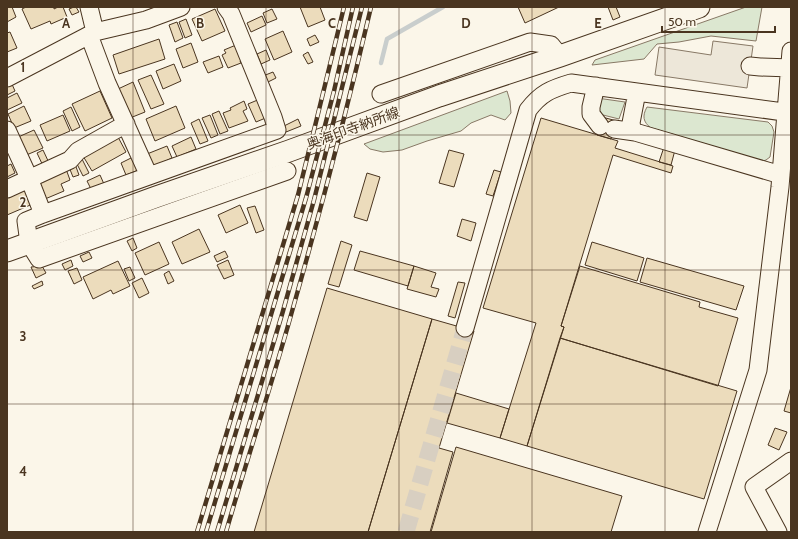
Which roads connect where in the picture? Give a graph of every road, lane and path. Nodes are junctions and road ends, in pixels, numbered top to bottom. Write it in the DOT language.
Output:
graph roads {
  1 [pos="88,7"];
  2 [pos="181,7"];
  3 [pos="226,7"];
  4 [pos="699,7"];
  5 [pos="672,12"];
  6 [pos="92,34"];
  7 [pos="791,51"];
  8 [pos="560,56"];
  9 [pos="750,66"];
  10 [pos="790,68"];
  11 [pos="7,78"];
  12 [pos="596,86"];
  13 [pos="638,92"];
  14 [pos="381,94"];
  15 [pos="789,112"];
  16 [pos="126,124"];
  17 [pos="7,130"];
  18 [pos="635,132"];
  19 [pos="287,172"];
  20 [pos="781,175"];
  21 [pos="149,176"];
  22 [pos="29,178"];
  23 [pos="7,189"];
  24 [pos="43,214"];
  25 [pos="29,243"];
  26 [pos="7,251"];
  27 [pos="465,328"];
  28 [pos="791,461"];
  29 [pos="707,532"];
  30 [pos="778,532"];
  1 -- 6 [label="street"];
  2 -- 6 [label="street"];
  3 -- 21 [label="street"];
  4 -- 5 [label="main road, 奥海印寺納所線"];
  5 -- 8 [label="main road, 奥海印寺納所線"];
  6 -- 11 [label="street"];
  6 -- 16 [label="street"];
  7 -- 10 [label="street"];
  8 -- 14 [label="street"];
  8 -- 25 [label="main road, 奥海印寺納所線"];
  9 -- 10 [label="street"];
  10 -- 15 [label="street"];
  12 -- 13 [label="street"];
  12 -- 18 [label="street"];
  12 -- 27 [label="street"];
  13 -- 15 [label="street"];
  13 -- 18 [label="street"];
  15 -- 20 [label="street"];
  16 -- 21 [label="street"];
  16 -- 22 [label="street"];
  17 -- 22 [label="street"];
  18 -- 20 [label="street"];
  19 -- 25 [label="street"];
  20 -- 29 [label="street"];
  21 -- 24 [label="street"];
  22 -- 23 [label="street"];
  22 -- 24 [label="street"];
  24 -- 25 [label="street"];
  25 -- 26 [label="main road, 奥海印寺納所線"];
  28 -- 30 [label="street"];
}
